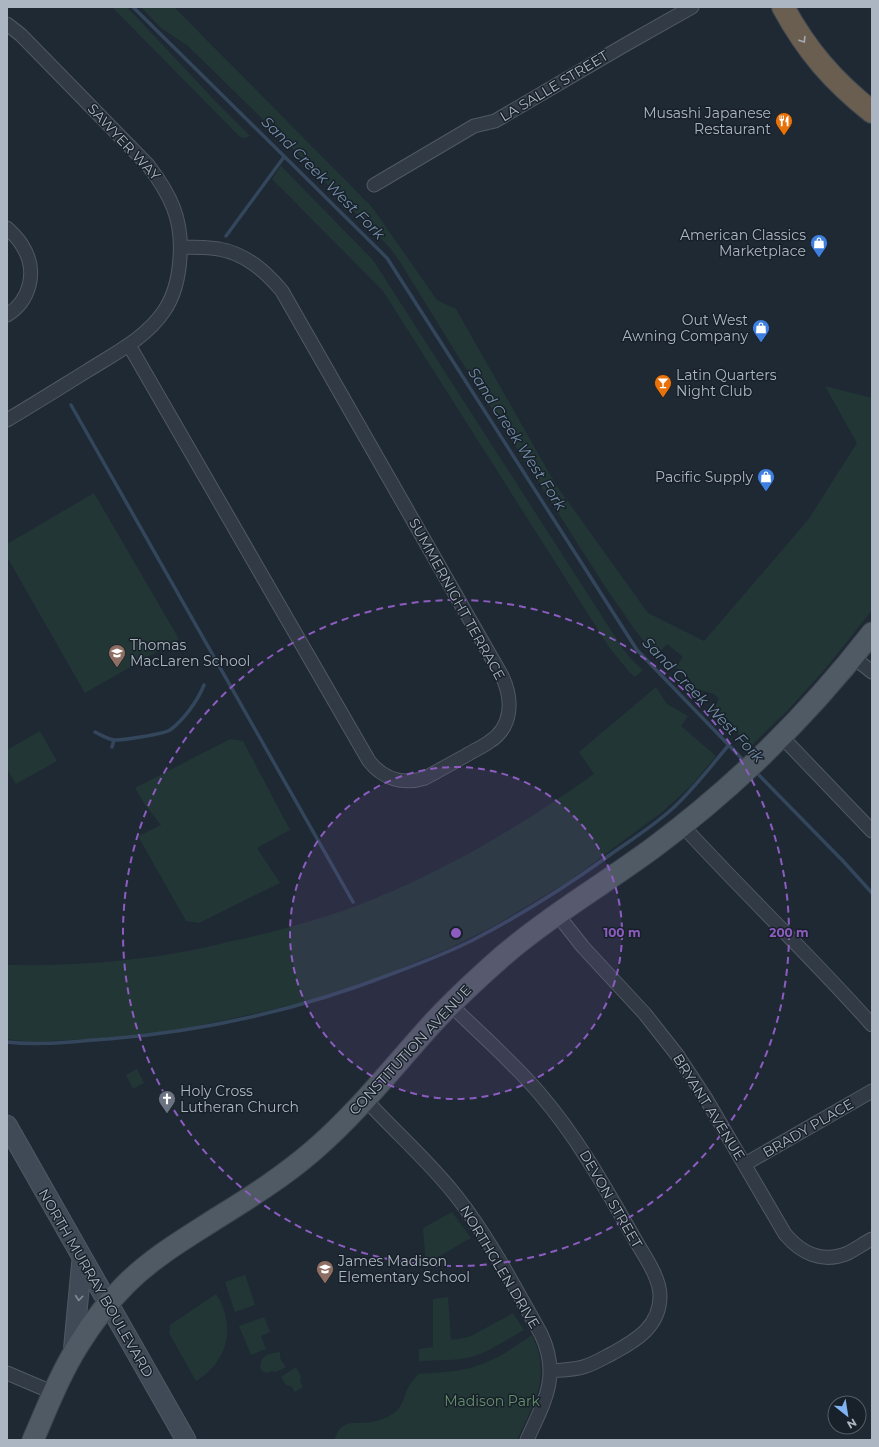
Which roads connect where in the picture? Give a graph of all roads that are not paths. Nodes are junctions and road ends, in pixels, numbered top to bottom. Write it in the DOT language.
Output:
graph roads {
  1 [pos="692,7"];
  2 [pos="783,7"];
  3 [pos="7,24"];
  4 [pos="872,112"];
  5 [pos="374,185"];
  6 [pos="7,228"];
  7 [pos="181,247"];
  8 [pos="7,315"];
  9 [pos="129,345"];
  10 [pos="7,420"];
  11 [pos="872,633"];
  12 [pos="853,657"];
  13 [pos="872,672"];
  14 [pos="775,742"];
  15 [pos="682,825"];
  16 [pos="872,831"];
  17 [pos="557,914"];
  18 [pos="450,1004"];
  19 [pos="872,1025"];
  20 [pos="872,1091"];
  21 [pos="366,1100"];
  22 [pos="7,1125"];
  23 [pos="745,1164"];
  24 [pos="872,1239"];
  25 [pos="82,1259"];
  26 [pos="108,1305"];
  27 [pos="73,1354"];
  28 [pos="550,1371"];
  29 [pos="7,1373"];
  30 [pos="54,1393"];
  31 [pos="33,1440"];
  32 [pos="186,1440"];
  33 [pos="527,1440"];
  1 -- 5 [label="street, LA SALLE STREET"];
  2 -- 4 [label="highway, one-way"];
  3 -- 7 [label="street, SAWYER WAY"];
  6 -- 8 [label="street"];
  7 -- 9 [label="street, SAWYER WAY"];
  7 -- 9 [label="street, SUMMERNIGHT TERRACE"];
  9 -- 10 [label="street, SAWYER WAY"];
  11 -- 12 [label="main road, CONSTITUTION AVENUE"];
  12 -- 13 [label="street"];
  12 -- 14 [label="main road, CONSTITUTION AVENUE"];
  14 -- 15 [label="main road, CONSTITUTION AVENUE"];
  14 -- 16 [label="street"];
  15 -- 17 [label="main road, CONSTITUTION AVENUE"];
  15 -- 19 [label="street"];
  17 -- 18 [label="main road, CONSTITUTION AVENUE"];
  17 -- 23 [label="street, BRYANT AVENUE"];
  18 -- 21 [label="main road, CONSTITUTION AVENUE"];
  18 -- 28 [label="street, DEVON STREET"];
  20 -- 23 [label="street, BRADY PLACE"];
  21 -- 26 [label="main road, CONSTITUTION AVENUE"];
  21 -- 28 [label="street, NORTHGLEN DRIVE"];
  22 -- 25 [label="main road, NORTH MURRAY BOULEVARD"];
  23 -- 24 [label="street, BRYANT AVENUE"];
  25 -- 26 [label="main road, NORTH MURRAY BOULEVARD"];
  25 -- 27 [label="main road, one-way"];
  26 -- 27 [label="main road, CONSTITUTION AVENUE"];
  26 -- 32 [label="main road, NORTH MURRAY BOULEVARD"];
  27 -- 30 [label="main road, CONSTITUTION AVENUE"];
  28 -- 33 [label="street, NORTHGLEN DRIVE"];
  29 -- 30 [label="street"];
  30 -- 31 [label="main road, CONSTITUTION AVENUE"];
}
